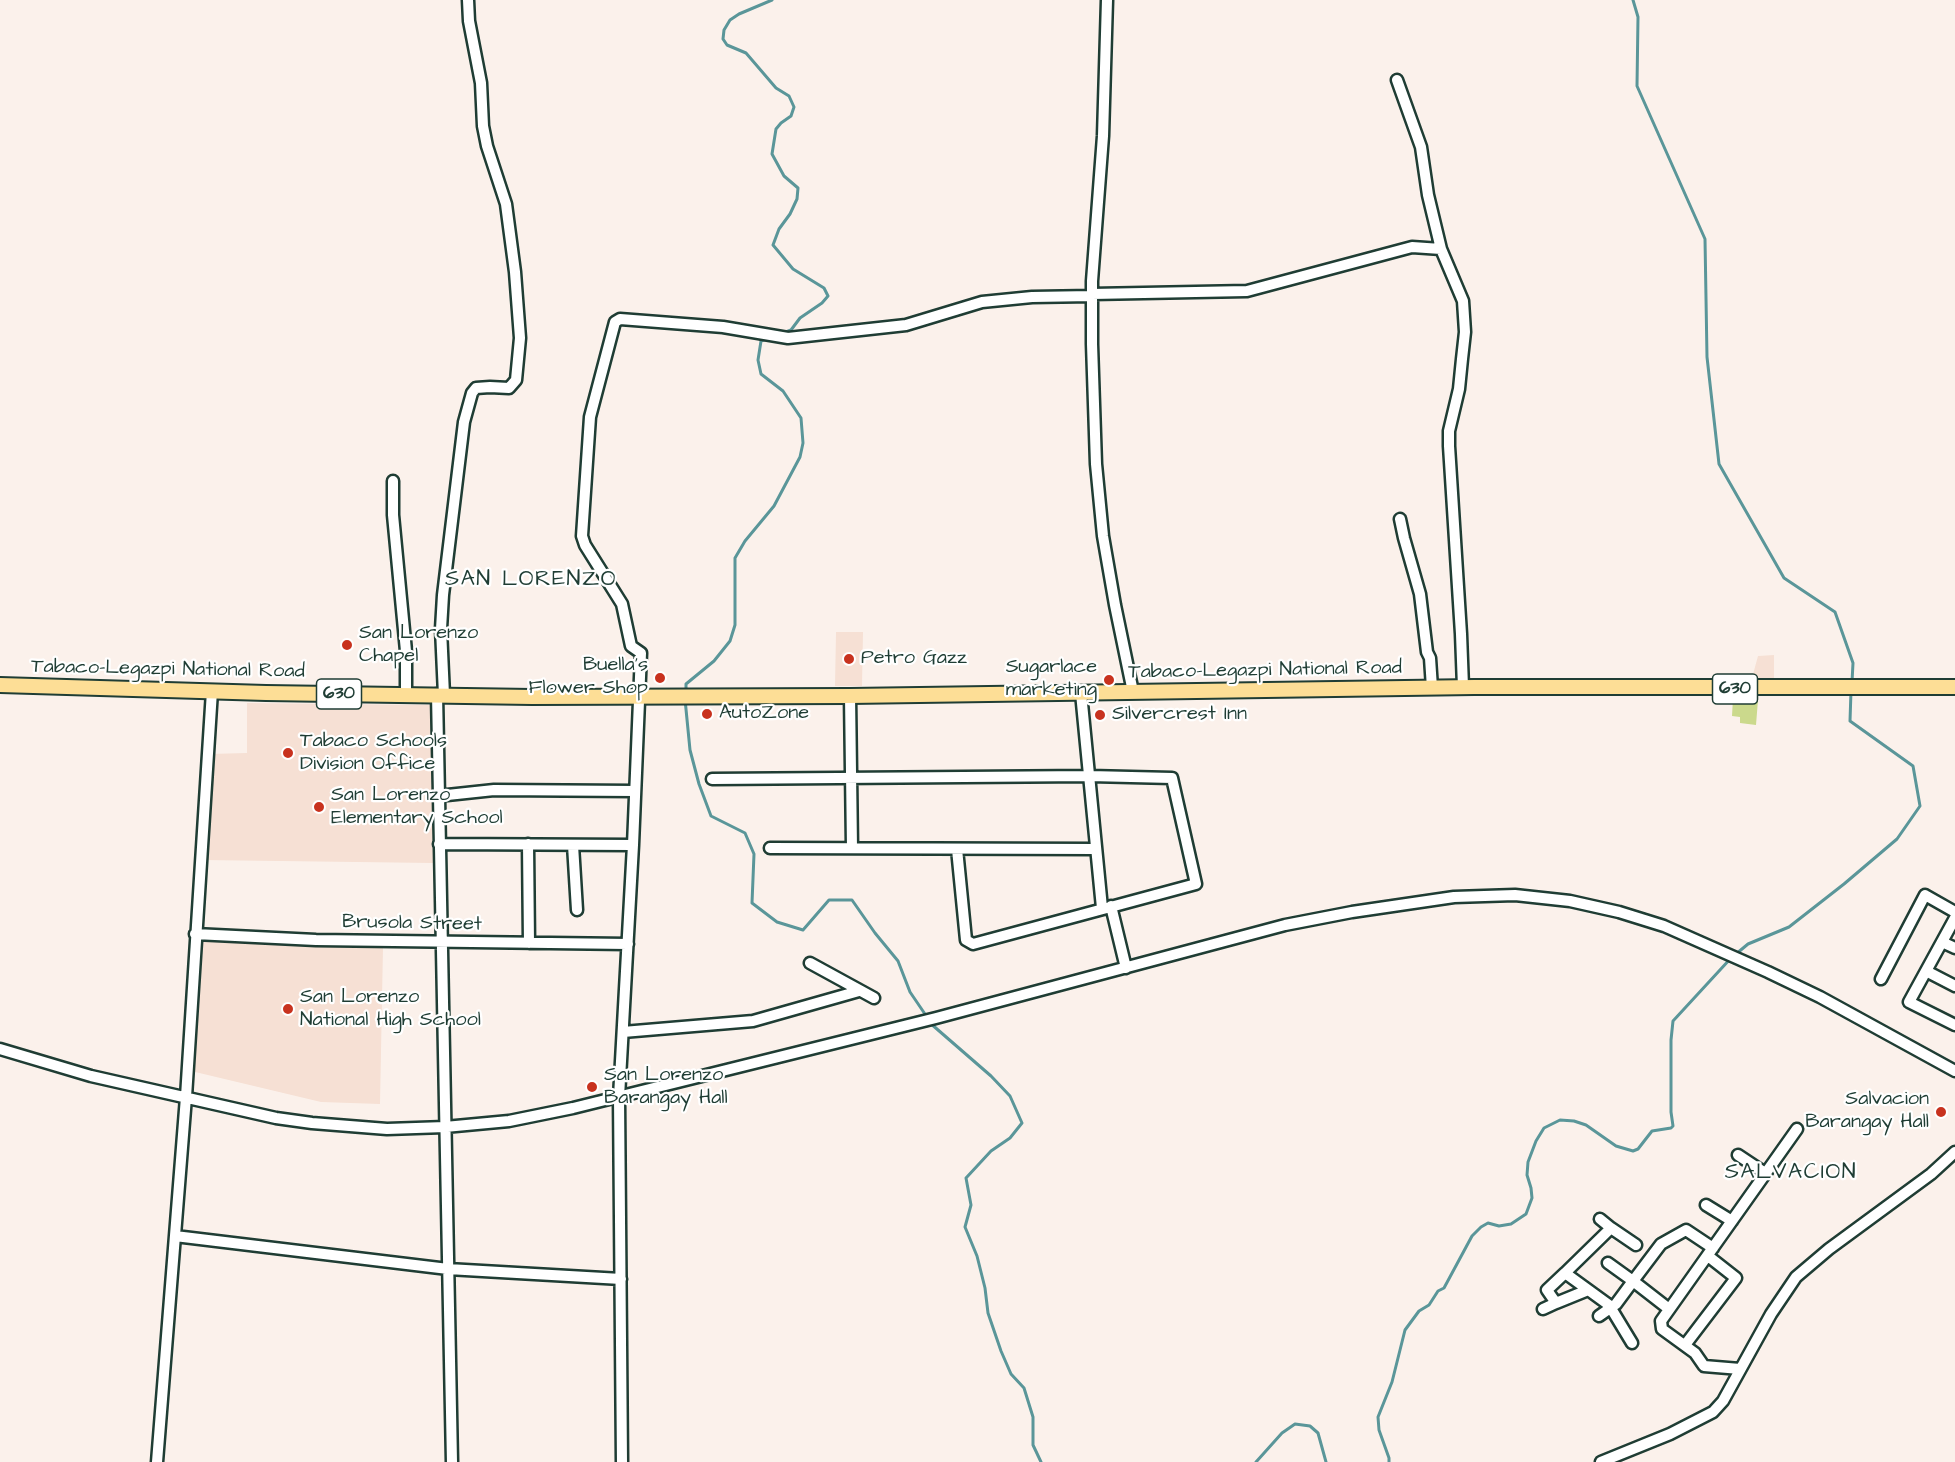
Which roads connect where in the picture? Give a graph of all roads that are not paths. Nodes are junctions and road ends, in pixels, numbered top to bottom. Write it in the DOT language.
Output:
graph roads {
  1 [pos="468,0"];
  2 [pos="1107,0"];
  3 [pos="1397,80"];
  4 [pos="1441,249"];
  5 [pos="1092,295"];
  6 [pos="393,481"];
  7 [pos="1400,519"];
  8 [pos="0,685"];
  9 [pos="1463,687"];
  10 [pos="1955,687"];
  11 [pos="1432,688"];
  12 [pos="212,691"];
  13 [pos="1134,692"];
  14 [pos="1081,693"];
  15 [pos="406,694"];
  16 [pos="440,694"];
  17 [pos="639,695"];
  18 [pos="850,696"];
  19 [pos="1090,776"];
  20 [pos="712,779"];
  21 [pos="851,779"];
  22 [pos="635,790"];
  23 [pos="438,796"];
  24 [pos="439,844"];
  25 [pos="528,844"];
  26 [pos="573,845"];
  27 [pos="633,845"];
  28 [pos="770,848"];
  29 [pos="852,848"];
  30 [pos="957,849"];
  31 [pos="1096,849"];
  32 [pos="1107,907"];
  33 [pos="577,910"];
  34 [pos="1955,912"];
  35 [pos="1955,918"];
  36 [pos="195,934"];
  37 [pos="441,942"];
  38 [pos="1942,942"];
  39 [pos="529,943"];
  40 [pos="628,944"];
  41 [pos="1955,948"];
  42 [pos="810,963"];
  43 [pos="1126,968"];
  44 [pos="1926,971"];
  45 [pos="1881,980"];
  46 [pos="1955,986"];
  47 [pos="859,991"];
  48 [pos="874,999"];
  49 [pos="1955,1025"];
  50 [pos="623,1032"];
  51 [pos="0,1049"];
  52 [pos="1955,1071"];
  53 [pos="619,1096"];
  54 [pos="186,1097"];
  55 [pos="445,1127"];
  56 [pos="1797,1129"];
  57 [pos="1955,1152"];
  58 [pos="1738,1155"];
  59 [pos="1765,1173"];
  60 [pos="1706,1205"];
  61 [pos="1600,1219"];
  62 [pos="1732,1221"];
  63 [pos="1611,1228"];
  64 [pos="175,1236"];
  65 [pos="1636,1245"];
  66 [pos="1711,1252"];
  67 [pos="1608,1263"];
  68 [pos="448,1269"];
  69 [pos="1565,1273"];
  70 [pos="621,1279"];
  71 [pos="1539,1280"];
  72 [pos="1633,1281"];
  73 [pos="1547,1290"];
  74 [pos="1588,1290"];
  75 [pos="1556,1303"];
  76 [pos="1543,1309"];
  77 [pos="1610,1309"];
  78 [pos="1669,1309"];
  79 [pos="1599,1316"];
  80 [pos="1632,1343"];
  81 [pos="1685,1346"];
  82 [pos="1740,1370"];
  83 [pos="157,1462"];
  84 [pos="452,1462"];
  85 [pos="622,1462"];
  86 [pos="1600,1462"];
  1 -- 16 [label="street"];
  2 -- 5 [label="street"];
  3 -- 4 [label="street"];
  4 -- 5 [label="street"];
  4 -- 9 [label="street"];
  5 -- 13 [label="street"];
  5 -- 17 [label="street"];
  6 -- 15 [label="street"];
  7 -- 11 [label="street"];
  8 -- 12 [label="main road, Tabaco-Legazpi National Road / 630"];
  9 -- 10 [label="main road, Tabaco-Legazpi National Road / 630"];
  9 -- 11 [label="main road, Tabaco-Legazpi National Road / 630"];
  11 -- 13 [label="main road, Tabaco-Legazpi National Road / 630"];
  12 -- 15 [label="main road, Tabaco-Legazpi National Road / 630"];
  12 -- 36 [label="street"];
  13 -- 14 [label="main road, Tabaco-Legazpi National Road / 630"];
  14 -- 18 [label="main road, Tabaco-Legazpi National Road / 630"];
  14 -- 19 [label="street"];
  15 -- 16 [label="main road, Tabaco-Legazpi National Road / 630"];
  16 -- 17 [label="main road, Tabaco-Legazpi National Road / 630"];
  16 -- 23 [label="street"];
  17 -- 18 [label="main road, Tabaco-Legazpi National Road / 630"];
  17 -- 22 [label="street"];
  18 -- 21 [label="street"];
  19 -- 21 [label="street"];
  19 -- 31 [label="street"];
  19 -- 32 [label="street"];
  20 -- 21 [label="street"];
  21 -- 29 [label="street"];
  22 -- 23 [label="street"];
  22 -- 27 [label="street"];
  23 -- 24 [label="street"];
  24 -- 25 [label="street"];
  24 -- 37 [label="street"];
  25 -- 26 [label="street"];
  25 -- 39 [label="street"];
  26 -- 27 [label="street"];
  26 -- 33 [label="street"];
  27 -- 40 [label="street"];
  28 -- 29 [label="street"];
  29 -- 30 [label="street"];
  30 -- 31 [label="street"];
  30 -- 32 [label="street"];
  31 -- 32 [label="street"];
  32 -- 43 [label="street"];
  34 -- 45 [label="street"];
  35 -- 38 [label="street"];
  36 -- 37 [label="street, Brusola Street"];
  36 -- 54 [label="street"];
  37 -- 39 [label="street, Brusola Street"];
  37 -- 55 [label="street"];
  38 -- 41 [label="street"];
  38 -- 44 [label="street"];
  39 -- 40 [label="street, Brusola Street"];
  40 -- 50 [label="street"];
  42 -- 47 [label="street"];
  43 -- 52 [label="street"];
  43 -- 53 [label="street"];
  44 -- 46 [label="street"];
  44 -- 49 [label="street"];
  47 -- 48 [label="street"];
  47 -- 50 [label="street"];
  50 -- 53 [label="street"];
  51 -- 54 [label="street"];
  53 -- 55 [label="street"];
  53 -- 70 [label="street"];
  54 -- 55 [label="street"];
  54 -- 64 [label="street"];
  55 -- 68 [label="street"];
  56 -- 59 [label="street"];
  57 -- 82 [label="street"];
  58 -- 59 [label="street"];
  59 -- 62 [label="street"];
  60 -- 62 [label="street"];
  61 -- 63 [label="street"];
  62 -- 66 [label="street"];
  63 -- 65 [label="street"];
  63 -- 69 [label="street"];
  64 -- 68 [label="street"];
  64 -- 83 [label="street"];
  66 -- 72 [label="street"];
  66 -- 78 [label="street"];
  66 -- 81 [label="street"];
  67 -- 72 [label="street"];
  68 -- 70 [label="street"];
  68 -- 84 [label="street"];
  69 -- 73 [label="street"];
  69 -- 74 [label="street"];
  70 -- 85 [label="street"];
  71 -- 73 [label="street"];
  72 -- 77 [label="street"];
  72 -- 78 [label="street"];
  73 -- 75 [label="street"];
  74 -- 75 [label="street"];
  74 -- 77 [label="street"];
  75 -- 76 [label="street"];
  77 -- 79 [label="street"];
  77 -- 80 [label="street"];
  78 -- 81 [label="street"];
  81 -- 82 [label="street"];
  82 -- 86 [label="street"];
}
